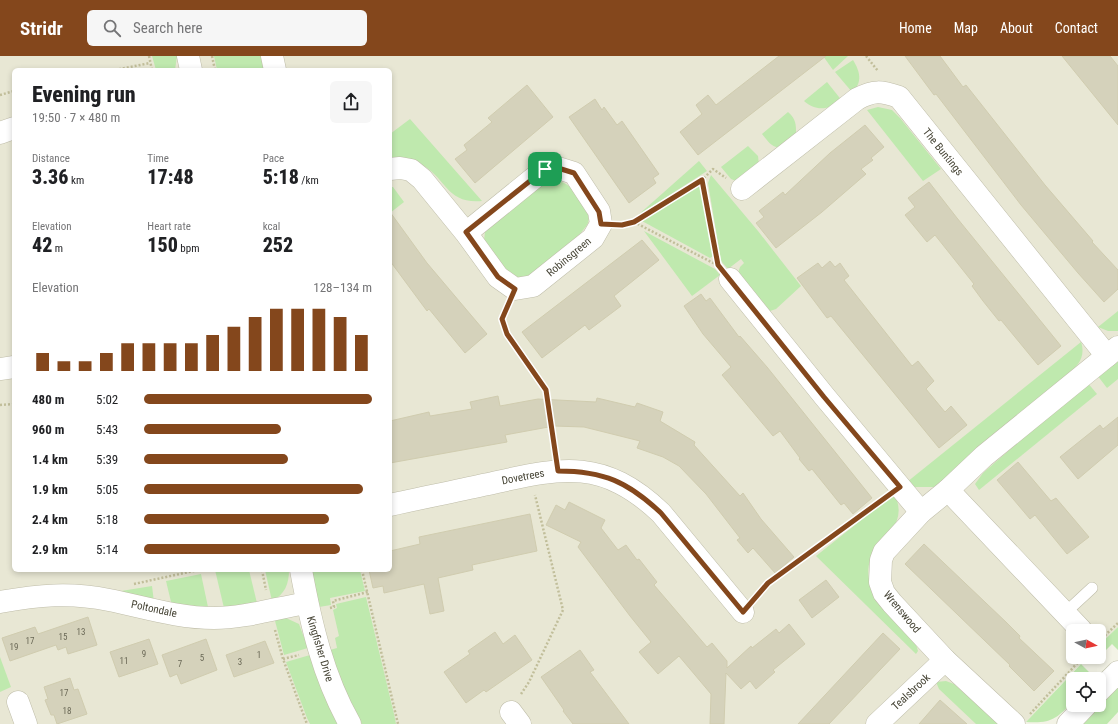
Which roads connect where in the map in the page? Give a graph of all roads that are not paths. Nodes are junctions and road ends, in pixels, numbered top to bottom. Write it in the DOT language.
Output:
graph roads {
  1 [pos="188,56"];
  2 [pos="272,56"];
  3 [pos="191,68"];
  4 [pos="275,68"];
  5 [pos="12,129"];
  6 [pos="0,133"];
  7 [pos="392,169"];
  8 [pos="742,189"];
  9 [pos="466,232"];
  10 [pos="724,272"];
  11 [pos="1112,352"];
  12 [pos="12,368"];
  13 [pos="0,369"];
  14 [pos="948,490"];
  15 [pos="392,505"];
  16 [pos="921,512"];
  17 [pos="301,572"];
  18 [pos="1092,588"];
  19 [pos="0,602"];
  20 [pos="307,603"];
  21 [pos="743,612"];
  22 [pos="1065,613"];
  23 [pos="1077,624"];
  24 [pos="945,660"];
  25 [pos="1118,672"];
  26 [pos="1106,684"];
  27 [pos="18,702"];
  28 [pos="1079,712"];
  29 [pos="1020,721"];
  30 [pos="26,724"];
  31 [pos="350,724"];
  32 [pos="877,724"];
  33 [pos="1068,724"];
  1 -- 3 [label="street"];
  2 -- 4 [label="street"];
  5 -- 6 [label="street"];
  7 -- 9 [label="street"];
  8 -- 11 [label="street, The Buntings"];
  9 -- 9 [label="street, Robinsgreen"];
  10 -- 16 [label="street"];
  11 -- 14 [label="street, Wrenswood"];
  12 -- 13 [label="street"];
  14 -- 16 [label="street, Wrenswood"];
  14 -- 22 [label="street"];
  15 -- 21 [label="street, Dovetrees"];
  16 -- 24 [label="street, Wrenswood"];
  17 -- 20 [label="street, Kingfisher Drive"];
  18 -- 22 [label="lane"];
  19 -- 20 [label="street, Poltondale"];
  20 -- 31 [label="street, Kingfisher Drive"];
  22 -- 23 [label="street"];
  24 -- 29 [label="street, Wrenswood"];
  24 -- 32 [label="street, Tealsbrook"];
  25 -- 26 [label="street"];
  27 -- 30 [label="street"];
  28 -- 33 [label="street"];
}
